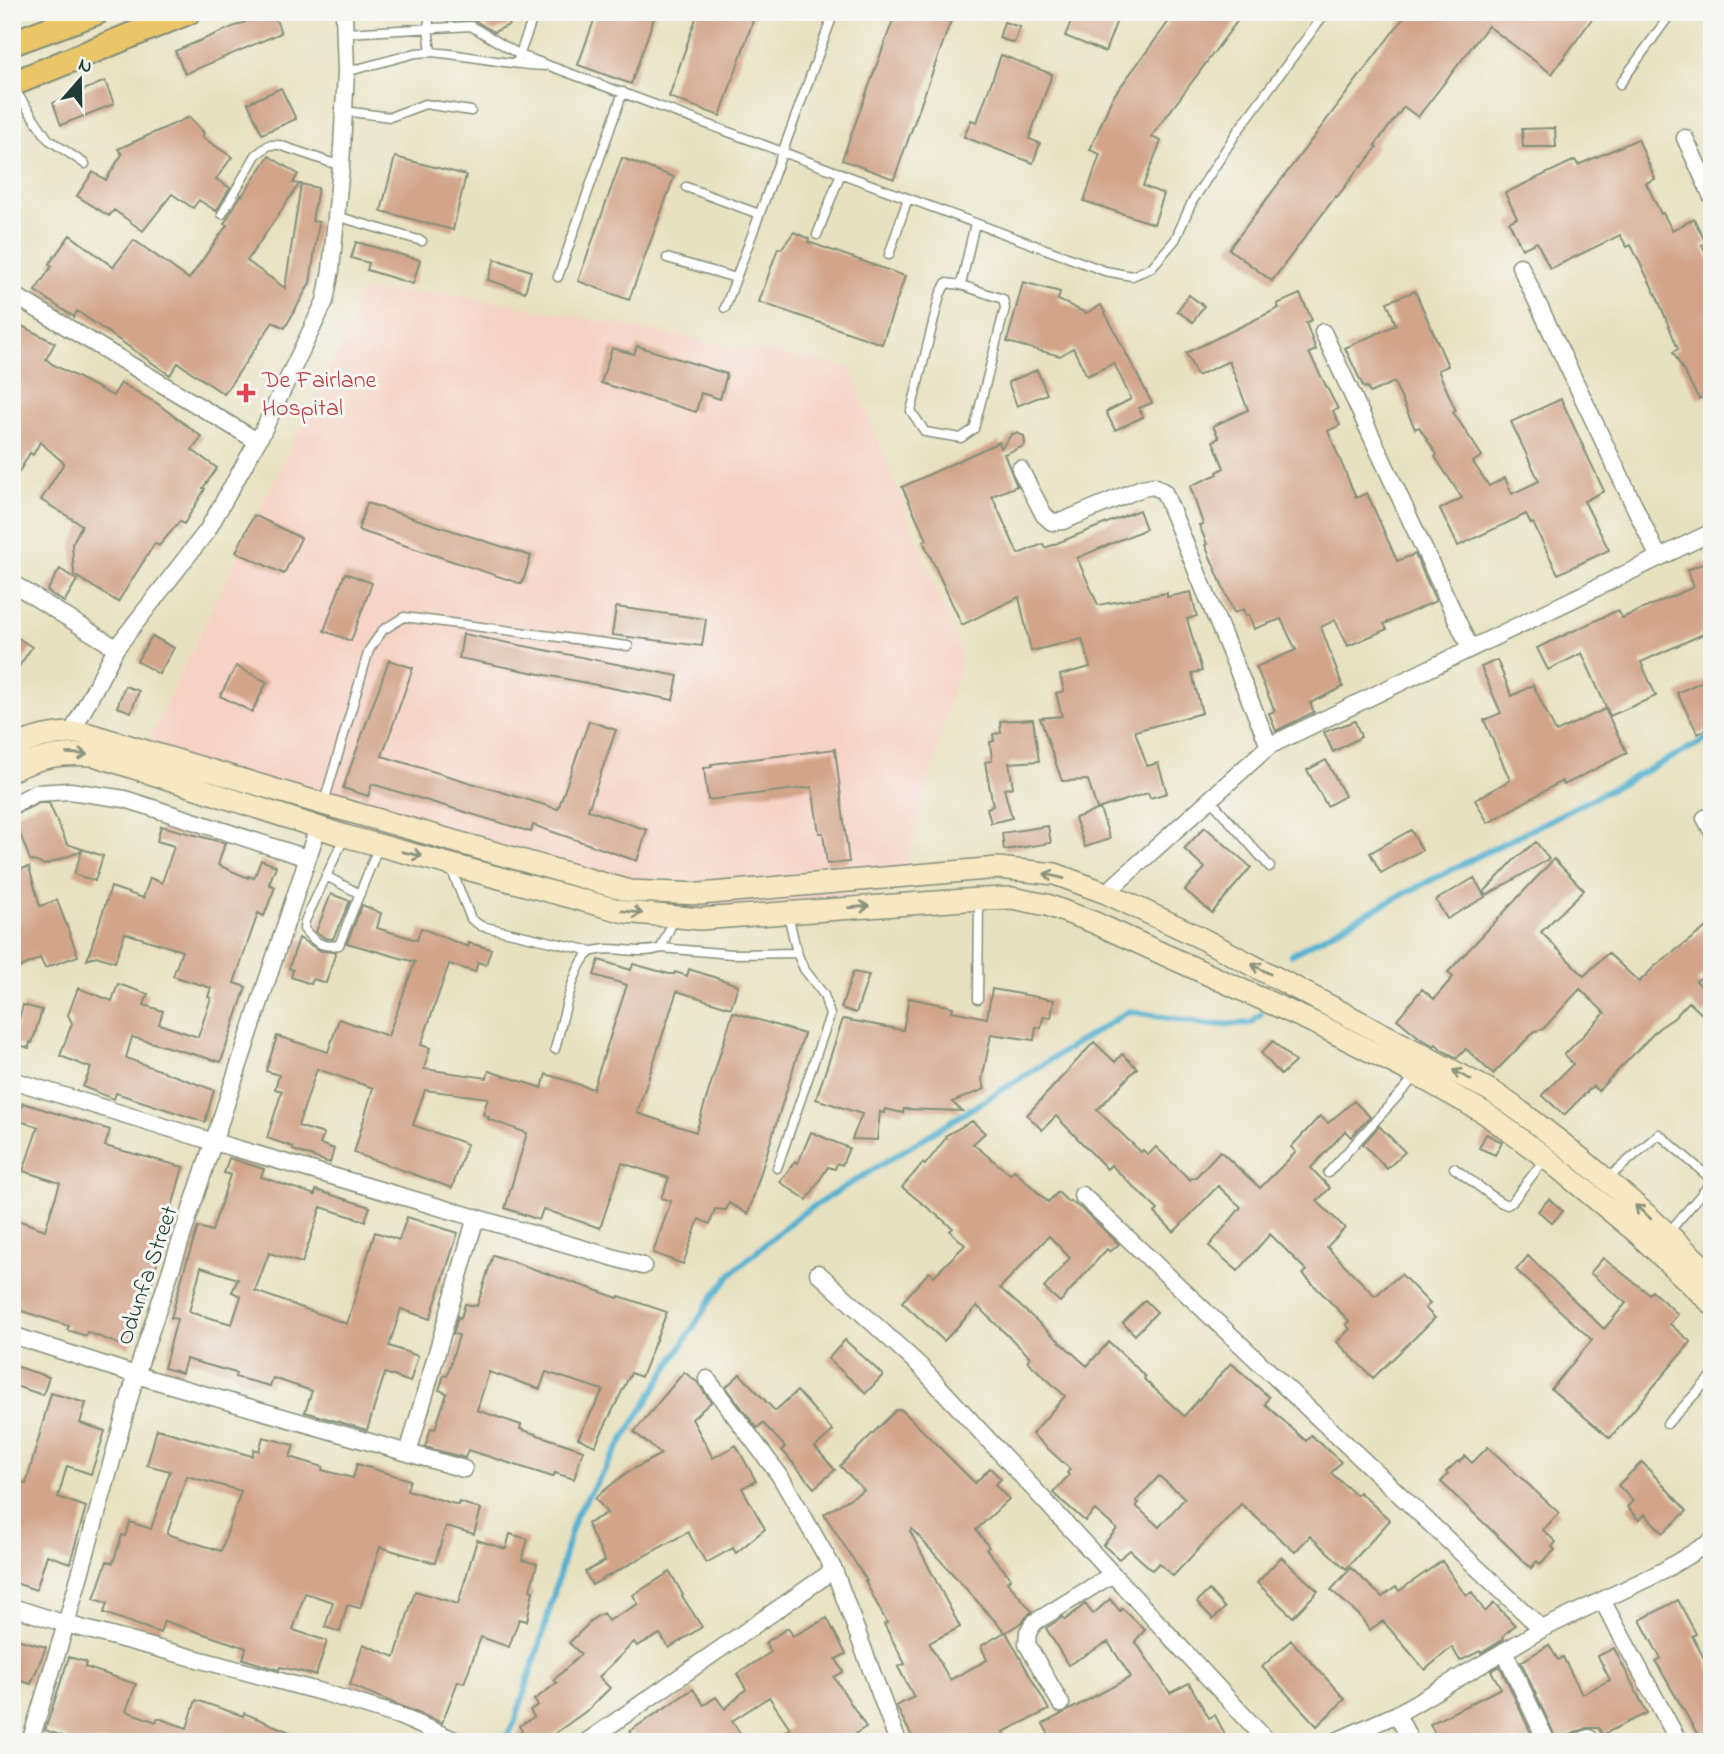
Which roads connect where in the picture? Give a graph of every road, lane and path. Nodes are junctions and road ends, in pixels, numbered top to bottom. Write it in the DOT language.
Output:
graph roads {
  1 [pos="97,12"];
  2 [pos="188,12"];
  3 [pos="344,12"];
  4 [pos="430,12"];
  5 [pos="535,12"];
  6 [pos="834,12"];
  7 [pos="1326,12"];
  8 [pos="1672,12"];
  9 [pos="428,28"];
  10 [pos="346,33"];
  11 [pos="12,43"];
  12 [pos="431,52"];
  13 [pos="520,55"];
  14 [pos="516,66"];
  15 [pos="555,67"];
  16 [pos="346,72"];
  17 [pos="1620,84"];
  18 [pos="12,85"];
  19 [pos="623,92"];
  20 [pos="344,111"];
  21 [pos="471,111"];
  22 [pos="1685,138"];
  23 [pos="781,151"];
  24 [pos="85,164"];
  25 [pos="341,166"];
  26 [pos="841,173"];
  27 [pos="686,187"];
  28 [pos="1712,197"];
  29 [pos="908,198"];
  30 [pos="222,214"];
  31 [pos="759,214"];
  32 [pos="336,216"];
  33 [pos="975,223"];
  34 [pos="817,235"];
  35 [pos="422,241"];
  36 [pos="889,255"];
  37 [pos="667,258"];
  38 [pos="1520,266"];
  39 [pos="558,277"];
  40 [pos="736,278"];
  41 [pos="961,285"];
  42 [pos="12,294"];
  43 [pos="725,308"];
  44 [pos="1322,332"];
  45 [pos="261,435"];
  46 [pos="1020,469"];
  47 [pos="1708,539"];
  48 [pos="1659,558"];
  49 [pos="12,583"];
  50 [pos="628,646"];
  51 [pos="116,648"];
  52 [pos="1470,648"];
  53 [pos="72,732"];
  54 [pos="1269,747"];
  55 [pos="12,748"];
  56 [pos="12,770"];
  57 [pos="1209,798"];
  58 [pos="323,804"];
  59 [pos="12,805"];
  60 [pos="318,827"];
  61 [pos="345,836"];
  62 [pos="379,846"];
  63 [pos="307,858"];
  64 [pos="449,864"];
  65 [pos="1270,867"];
  66 [pos="326,876"];
  67 [pos="1106,893"];
  68 [pos="360,894"];
  69 [pos="979,899"];
  70 [pos="787,911"];
  71 [pos="676,916"];
  72 [pos="661,948"];
  73 [pos="592,951"];
  74 [pos="797,953"];
  75 [pos="978,999"];
  76 [pos="555,1049"];
  77 [pos="1417,1075"];
  78 [pos="12,1080"];
  79 [pos="214,1142"];
  80 [pos="1546,1158"];
  81 [pos="777,1168"];
  82 [pos="1454,1168"];
  83 [pos="1328,1173"];
  84 [pos="1606,1180"];
  85 [pos="1082,1195"];
  86 [pos="476,1217"];
  87 [pos="1668,1233"];
  88 [pos="643,1266"];
  89 [pos="818,1273"];
  90 [pos="1712,1275"];
  91 [pos="1712,1304"];
  92 [pos="12,1335"];
  93 [pos="136,1376"];
  94 [pos="1712,1376"];
  95 [pos="707,1379"];
  96 [pos="1667,1424"];
  97 [pos="408,1453"];
  98 [pos="464,1469"];
  99 [pos="1712,1541"];
  100 [pos="834,1570"];
  101 [pos="1112,1574"];
  102 [pos="1603,1602"];
  103 [pos="12,1607"];
  104 [pos="66,1625"];
  105 [pos="1542,1629"];
  106 [pos="1504,1651"];
  107 [pos="1061,1704"];
  108 [pos="1397,1714"];
  109 [pos="459,1741"];
  110 [pos="30,1742"];
  111 [pos="586,1742"];
  112 [pos="898,1742"];
  113 [pos="1268,1742"];
  114 [pos="1334,1742"];
  115 [pos="1411,1742"];
  116 [pos="1547,1742"];
  117 [pos="1679,1742"];
  1 -- 11 [label="main road"];
  2 -- 18 [label="main road"];
  3 -- 10 [label="street"];
  4 -- 9 [label="lane"];
  5 -- 13 [label="lane"];
  6 -- 23 [label="lane"];
  7 -- 33 [label="lane"];
  8 -- 17 [label="lane"];
  9 -- 10 [label="lane"];
  9 -- 12 [label="lane"];
  9 -- 13 [label="lane"];
  10 -- 16 [label="street"];
  12 -- 14 [label="lane"];
  12 -- 16 [label="lane"];
  13 -- 14 [label="lane"];
  13 -- 15 [label="lane"];
  14 -- 15 [label="lane"];
  15 -- 19 [label="lane"];
  16 -- 20 [label="street"];
  18 -- 24 [label="lane"];
  19 -- 23 [label="lane"];
  19 -- 39 [label="lane"];
  20 -- 21 [label="lane"];
  20 -- 25 [label="street"];
  22 -- 28 [label="street"];
  23 -- 26 [label="lane"];
  23 -- 31 [label="lane"];
  25 -- 30 [label="lane"];
  25 -- 32 [label="street"];
  26 -- 29 [label="lane"];
  26 -- 34 [label="lane"];
  27 -- 31 [label="lane"];
  29 -- 33 [label="lane"];
  29 -- 36 [label="lane"];
  31 -- 40 [label="lane"];
  32 -- 35 [label="lane"];
  32 -- 45 [label="street"];
  33 -- 41 [label="lane"];
  37 -- 40 [label="lane"];
  38 -- 48 [label="street"];
  40 -- 43 [label="lane"];
  41 -- 41 [label="lane"];
  42 -- 45 [label="street"];
  44 -- 52 [label="street"];
  45 -- 51 [label="street"];
  46 -- 54 [label="street"];
  47 -- 48 [label="street"];
  48 -- 52 [label="street"];
  49 -- 51 [label="street"];
  50 -- 58 [label="lane"];
  51 -- 53 [label="street"];
  52 -- 54 [label="street"];
  53 -- 55 [label="main road"];
  53 -- 58 [label="main road"];
  54 -- 57 [label="street"];
  56 -- 60 [label="main road, one-way"];
  57 -- 65 [label="lane"];
  57 -- 67 [label="street"];
  67 -- 58 [label="main road, one-way"];
  59 -- 63 [label="street"];
  60 -- 61 [label="main road"];
  60 -- 63 [label="street, Odunfa Street"];
  61 -- 62 [label="main road"];
  61 -- 66 [label="lane"];
  62 -- 64 [label="main road, one-way"];
  62 -- 68 [label="lane"];
  63 -- 79 [label="street, Odunfa Street"];
  64 -- 71 [label="main road, one-way"];
  64 -- 73 [label="lane"];
  66 -- 68 [label="lane"];
  66 -- 68 [label="lane"];
  84 -- 67 [label="main road, one-way"];
  70 -- 69 [label="main road, one-way"];
  69 -- 75 [label="lane"];
  69 -- 77 [label="main road"];
  70 -- 71 [label="main road"];
  70 -- 74 [label="lane"];
  71 -- 72 [label="lane"];
  72 -- 73 [label="lane"];
  72 -- 74 [label="lane"];
  73 -- 76 [label="lane"];
  74 -- 81 [label="lane"];
  77 -- 80 [label="main road"];
  77 -- 83 [label="lane"];
  78 -- 79 [label="street"];
  79 -- 86 [label="street"];
  79 -- 93 [label="street, Odunfa Street"];
  80 -- 82 [label="lane"];
  80 -- 91 [label="main road"];
  87 -- 84 [label="main road, one-way"];
  84 -- 87 [label="lane"];
  85 -- 105 [label="street"];
  86 -- 88 [label="street"];
  86 -- 97 [label="street"];
  87 -- 90 [label="main road"];
  89 -- 101 [label="street"];
  92 -- 93 [label="street"];
  93 -- 97 [label="street"];
  93 -- 104 [label="street, Odunfa Street"];
  94 -- 96 [label="lane"];
  95 -- 100 [label="street"];
  97 -- 98 [label="street"];
  99 -- 102 [label="street"];
  100 -- 111 [label="street"];
  100 -- 112 [label="street"];
  101 -- 107 [label="street"];
  101 -- 113 [label="street"];
  102 -- 105 [label="street"];
  102 -- 117 [label="street"];
  103 -- 104 [label="street"];
  104 -- 109 [label="street"];
  104 -- 110 [label="street, Odunfa Street"];
  105 -- 106 [label="street"];
  106 -- 108 [label="street"];
  106 -- 116 [label="street"];
  108 -- 114 [label="street"];
  108 -- 115 [label="street"];
}
